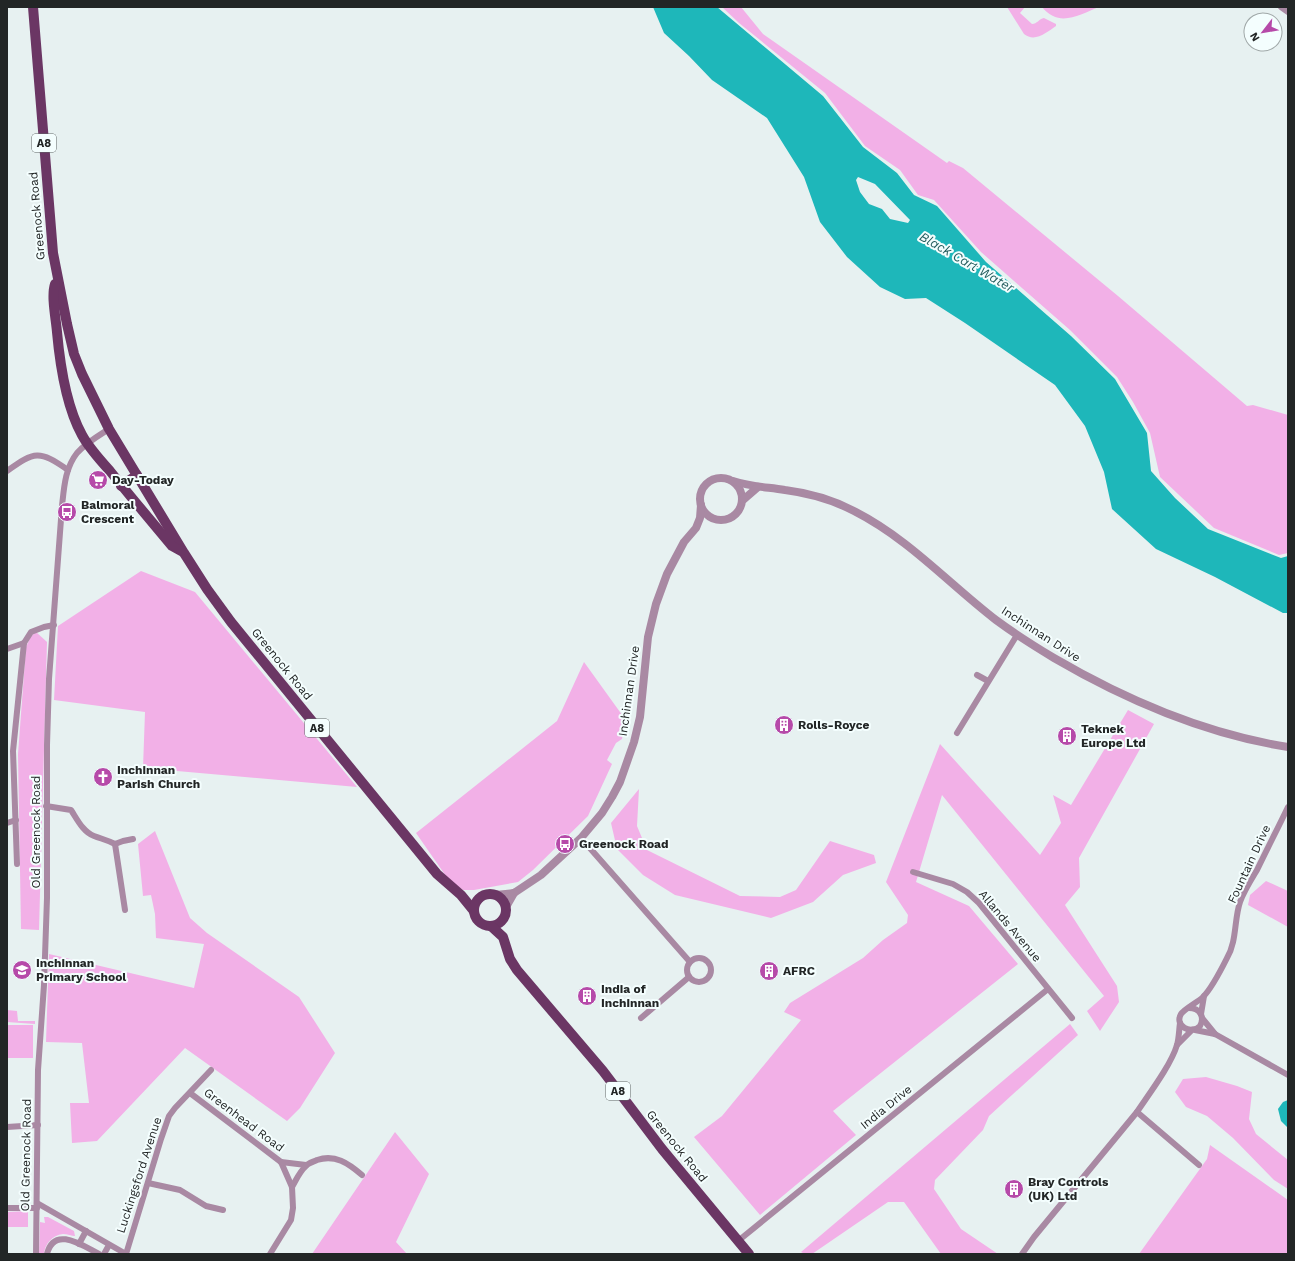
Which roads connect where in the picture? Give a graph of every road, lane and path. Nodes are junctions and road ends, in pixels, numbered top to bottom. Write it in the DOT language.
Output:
graph roads {
  1 [pos="33,7"];
  2 [pos="1281,7"];
  3 [pos="1288,12"];
  4 [pos="57,279"];
  5 [pos="109,429"];
  6 [pos="88,444"];
  7 [pos="68,470"];
  8 [pos="7,471"];
  9 [pos="137,474"];
  10 [pos="733,481"];
  11 [pos="758,487"];
  12 [pos="123,488"];
  13 [pos="743,500"];
  14 [pos="701,505"];
  15 [pos="715,520"];
  16 [pos="696,528"];
  17 [pos="184,553"];
  18 [pos="54,625"];
  19 [pos="1017,635"];
  20 [pos="24,643"];
  21 [pos="7,649"];
  22 [pos="977,675"];
  23 [pos="988,682"];
  24 [pos="957,733"];
  25 [pos="1288,747"];
  26 [pos="10,752"];
  27 [pos="46,806"];
  28 [pos="1288,807"];
  29 [pos="16,820"];
  30 [pos="7,823"];
  31 [pos="581,838"];
  32 [pos="133,839"];
  33 [pos="115,844"];
  34 [pos="18,864"];
  35 [pos="913,872"];
  36 [pos="514,893"];
  37 [pos="461,895"];
  38 [pos="496,895"];
  39 [pos="480,897"];
  40 [pos="506,907"];
  41 [pos="125,910"];
  42 [pos="474,911"];
  43 [pos="504,918"];
  44 [pos="491,926"];
  45 [pos="503,937"];
  46 [pos="690,962"];
  47 [pos="689,977"];
  48 [pos="1048,989"];
  49 [pos="1204,996"];
  50 [pos="1189,1008"];
  51 [pos="1202,1016"];
  52 [pos="641,1018"];
  53 [pos="1072,1018"];
  54 [pos="1180,1023"];
  55 [pos="1193,1030"];
  56 [pos="1215,1034"];
  57 [pos="1177,1045"];
  58 [pos="211,1070"];
  59 [pos="1288,1075"];
  60 [pos="190,1093"];
  61 [pos="1136,1112"];
  62 [pos="38,1125"];
  63 [pos="7,1127"];
  64 [pos="281,1162"];
  65 [pos="306,1165"];
  66 [pos="1199,1165"];
  67 [pos="362,1175"];
  68 [pos="148,1183"];
  69 [pos="292,1187"];
  70 [pos="37,1205"];
  71 [pos="7,1208"];
  72 [pos="223,1210"];
  73 [pos="86,1231"];
  74 [pos="738,1241"];
  75 [pos="79,1244"];
  76 [pos="109,1244"];
  77 [pos="36,1254"];
  78 [pos="47,1254"];
  79 [pos="99,1254"];
  80 [pos="104,1254"];
  81 [pos="126,1254"];
  82 [pos="270,1254"];
  83 [pos="749,1254"];
  84 [pos="1022,1254"];
  1 -- 4 [label="main road, Greenock Road / A8"];
  2 -- 3 [label="street"];
  4 -- 5 [label="main road, Greenock Road / A8"];
  4 -- 6 [label="main road, Greenock Road / A8"];
  5 -- 6 [label="street, Old Greenock Road"];
  5 -- 9 [label="main road, Greenock Road / A8"];
  6 -- 7 [label="street, Old Greenock Road"];
  6 -- 12 [label="main road, Greenock Road / A8"];
  7 -- 8 [label="street"];
  7 -- 18 [label="street, Old Greenock Road"];
  9 -- 12 [label="main road"];
  9 -- 17 [label="main road, Greenock Road / A8"];
  10 -- 11 [label="street, Inchinnan Drive"];
  10 -- 13 [label="street"];
  10 -- 14 [label="street"];
  11 -- 13 [label="street"];
  11 -- 19 [label="street, Inchinnan Drive"];
  12 -- 17 [label="main road, Greenock Road / A8"];
  13 -- 15 [label="street"];
  14 -- 15 [label="street"];
  14 -- 16 [label="street, Inchinnan Drive"];
  15 -- 16 [label="street, Inchinnan Drive"];
  16 -- 31 [label="street, Inchinnan Drive"];
  17 -- 37 [label="main road, Greenock Road / A8"];
  18 -- 20 [label="street"];
  18 -- 27 [label="street, Old Greenock Road"];
  19 -- 23 [label="street"];
  19 -- 25 [label="street, Inchinnan Drive"];
  20 -- 21 [label="street"];
  20 -- 26 [label="street"];
  22 -- 23 [label="street"];
  23 -- 24 [label="street"];
  26 -- 29 [label="street"];
  27 -- 33 [label="street"];
  27 -- 62 [label="street, Old Greenock Road"];
  28 -- 49 [label="street, Fountain Drive"];
  29 -- 30 [label="street"];
  29 -- 34 [label="street"];
  31 -- 36 [label="street, Inchinnan Drive"];
  31 -- 46 [label="street"];
  32 -- 33 [label="street"];
  33 -- 41 [label="street"];
  35 -- 48 [label="street, Allands Avenue"];
  36 -- 38 [label="street, Inchinnan Drive"];
  36 -- 40 [label="street, Inchinnan Drive"];
  37 -- 39 [label="main road"];
  37 -- 42 [label="main road, Greenock Road / A8"];
  38 -- 39 [label="main road"];
  38 -- 40 [label="main road"];
  39 -- 42 [label="main road"];
  40 -- 43 [label="main road, A8"];
  42 -- 44 [label="main road, A8"];
  43 -- 44 [label="main road"];
  43 -- 45 [label="main road, Greenock Road / A8"];
  44 -- 45 [label="main road, Greenock Road / A8"];
  45 -- 74 [label="main road, Greenock Road / A8"];
  46 -- 47 [label="street"];
  46 -- 47 [label="street"];
  47 -- 52 [label="street"];
  48 -- 53 [label="street, Allands Avenue"];
  48 -- 74 [label="street, India Drive"];
  49 -- 50 [label="street, Fountain Drive"];
  49 -- 51 [label="street, Fountain Drive"];
  50 -- 51 [label="street"];
  50 -- 54 [label="street"];
  51 -- 55 [label="street"];
  51 -- 56 [label="street"];
  54 -- 55 [label="street"];
  54 -- 57 [label="street"];
  55 -- 56 [label="street"];
  55 -- 57 [label="street"];
  56 -- 59 [label="street"];
  57 -- 61 [label="street"];
  58 -- 60 [label="street, Luckingsford Avenue"];
  60 -- 64 [label="street, Greenhead Road"];
  60 -- 68 [label="street, Luckingsford Avenue"];
  61 -- 66 [label="street"];
  61 -- 84 [label="street"];
  62 -- 63 [label="street"];
  62 -- 70 [label="street, Old Greenock Road"];
  64 -- 65 [label="street"];
  64 -- 69 [label="street, Greenhead Road"];
  65 -- 67 [label="street"];
  65 -- 69 [label="street"];
  68 -- 72 [label="street"];
  68 -- 81 [label="street, Luckingsford Avenue"];
  69 -- 82 [label="street, Greenhead Road"];
  70 -- 71 [label="street"];
  70 -- 73 [label="street"];
  70 -- 77 [label="street, Old Greenock Road"];
  73 -- 75 [label="street"];
  73 -- 76 [label="street"];
  74 -- 83 [label="main road, Greenock Road / A8"];
  75 -- 78 [label="street"];
  75 -- 79 [label="street"];
  76 -- 80 [label="street"];
  76 -- 81 [label="street"];
}
